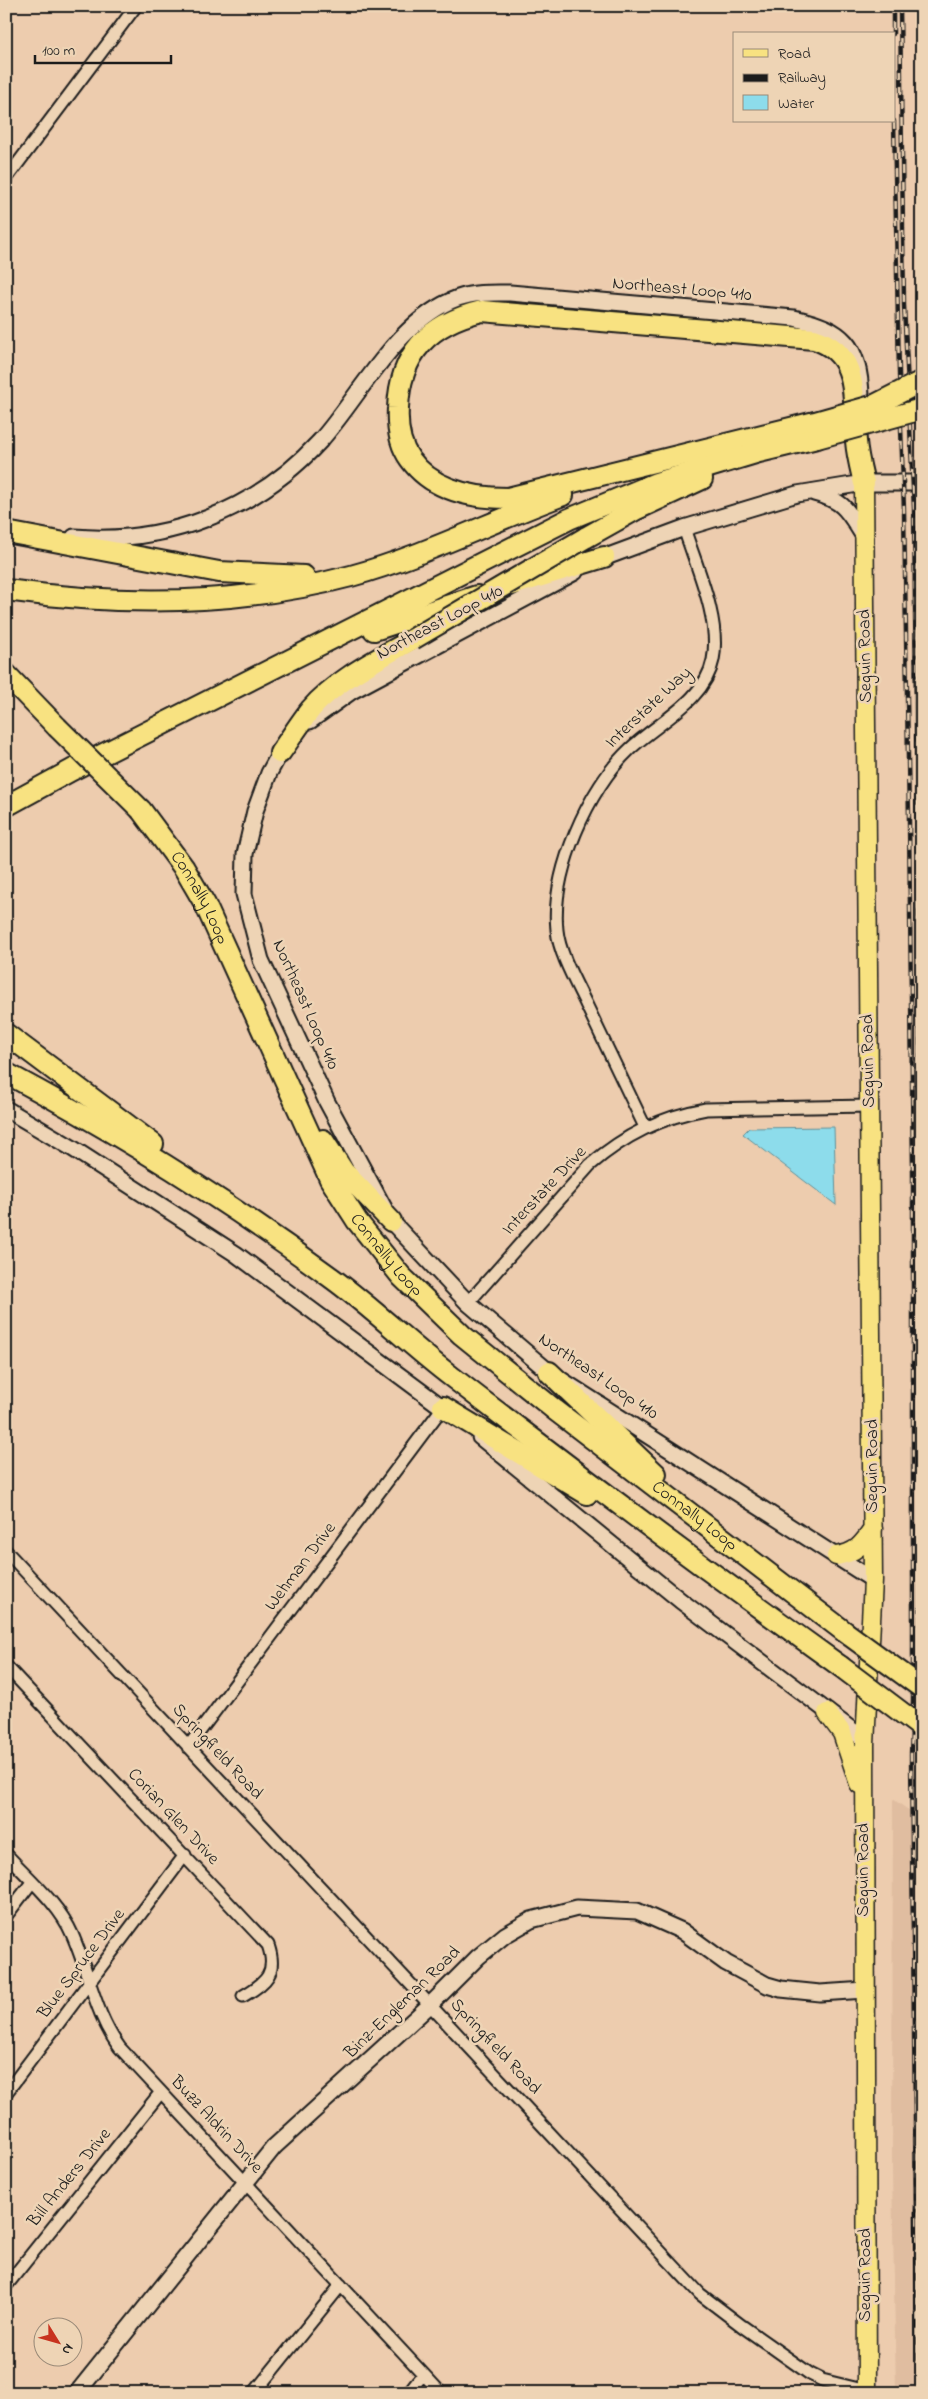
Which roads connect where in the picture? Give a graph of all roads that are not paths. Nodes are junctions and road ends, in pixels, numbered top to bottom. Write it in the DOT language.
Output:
graph roads {
  1 [pos="136,6"];
  2 [pos="6,179"];
  3 [pos="922,381"];
  4 [pos="922,409"];
  5 [pos="816,430"];
  6 [pos="759,452"];
  7 [pos="635,467"];
  8 [pos="864,483"];
  9 [pos="922,483"];
  10 [pos="810,492"];
  11 [pos="684,528"];
  12 [pos="6,532"];
  13 [pos="865,538"];
  14 [pos="604,557"];
  15 [pos="351,576"];
  16 [pos="6,590"];
  17 [pos="306,653"];
  18 [pos="6,674"];
  19 [pos="6,692"];
  20 [pos="56,727"];
  21 [pos="280,754"];
  22 [pos="72,770"];
  23 [pos="6,792"];
  24 [pos="6,806"];
  25 [pos="6,1034"];
  26 [pos="6,1073"];
  27 [pos="288,1088"];
  28 [pos="870,1106"];
  29 [pos="6,1109"];
  30 [pos="645,1127"];
  31 [pos="390,1221"];
  32 [pos="334,1280"];
  33 [pos="468,1302"];
  34 [pos="549,1372"];
  35 [pos="443,1408"];
  36 [pos="873,1529"];
  37 [pos="726,1541"];
  38 [pos="670,1544"];
  39 [pos="6,1551"];
  40 [pos="836,1556"];
  41 [pos="873,1580"];
  42 [pos="6,1666"];
  43 [pos="922,1688"];
  44 [pos="827,1713"];
  45 [pos="922,1728"];
  46 [pos="865,1740"];
  47 [pos="188,1747"];
  48 [pos="864,1799"];
  49 [pos="6,1854"];
  50 [pos="185,1855"];
  51 [pos="32,1882"];
  52 [pos="6,1916"];
  53 [pos="90,1983"];
  54 [pos="865,1990"];
  55 [pos="243,1996"];
  56 [pos="431,2004"];
  57 [pos="162,2092"];
  58 [pos="6,2094"];
  59 [pos="246,2182"];
  60 [pos="341,2285"];
  61 [pos="6,2286"];
  62 [pos="423,2374"];
  63 [pos="867,2392"];
  64 [pos="77,2393"];
  65 [pos="254,2393"];
  66 [pos="408,2393"];
  67 [pos="441,2393"];
  1 -- 2 [label="street"];
  3 -- 5 [label="highway, bridge"];
  4 -- 5 [label="highway, bridge"];
  5 -- 6 [label="highway"];
  5 -- 7 [label="highway"];
  6 -- 17 [label="highway"];
  6 -- 21 [label="highway, bridge"];
  7 -- 8 [label="highway"];
  7 -- 15 [label="highway"];
  8 -- 9 [label="main road, Northeast Loop 410"];
  8 -- 10 [label="main road, Northeast Loop 410"];
  8 -- 12 [label="main road, Northeast Loop 410"];
  8 -- 13 [label="main road, Seguin Road"];
  10 -- 11 [label="main road, Northeast Loop 410"];
  10 -- 13 [label="main road"];
  11 -- 14 [label="main road, Northeast Loop 410"];
  11 -- 30 [label="street, Interstate Way"];
  12 -- 15 [label="highway"];
  13 -- 28 [label="main road, Seguin Road"];
  14 -- 17 [label="highway"];
  14 -- 21 [label="main road, Northeast Loop 410"];
  15 -- 16 [label="highway"];
  17 -- 22 [label="highway"];
  18 -- 20 [label="highway"];
  19 -- 20 [label="highway, Connally Loop"];
  20 -- 27 [label="highway, Connally Loop, bridge"];
  21 -- 31 [label="main road, Northeast Loop 410"];
  22 -- 23 [label="highway"];
  22 -- 24 [label="highway"];
  25 -- 32 [label="highway"];
  26 -- 32 [label="highway, Connally Loop"];
  27 -- 31 [label="highway"];
  27 -- 37 [label="highway, Connally Loop"];
  28 -- 30 [label="street, Interstate Drive"];
  28 -- 36 [label="main road, Seguin Road"];
  29 -- 35 [label="main road"];
  30 -- 33 [label="street, Interstate Drive"];
  31 -- 33 [label="main road, Northeast Loop 410"];
  32 -- 38 [label="highway, Connally Loop"];
  33 -- 34 [label="main road, Northeast Loop 410"];
  34 -- 37 [label="highway"];
  34 -- 40 [label="main road, Northeast Loop 410"];
  35 -- 38 [label="highway"];
  35 -- 44 [label="main road"];
  35 -- 47 [label="street, Wehman Drive"];
  36 -- 40 [label="main road"];
  36 -- 41 [label="main road, Seguin Road"];
  37 -- 43 [label="highway, Connally Loop, bridge"];
  38 -- 45 [label="highway, Connally Loop, bridge"];
  39 -- 47 [label="street, Springfield Road"];
  40 -- 41 [label="main road, Northeast Loop 410"];
  41 -- 46 [label="main road, Seguin Road"];
  42 -- 50 [label="street, Corian Glen Drive"];
  44 -- 46 [label="main road"];
  44 -- 48 [label="main road"];
  46 -- 48 [label="main road, Seguin Road"];
  47 -- 56 [label="street, Springfield Road"];
  48 -- 54 [label="main road, Seguin Road"];
  49 -- 51 [label="street, Buzz Aldrin Drive"];
  50 -- 53 [label="street, Blue Spruce Drive"];
  50 -- 55 [label="street, Corian Glen Drive"];
  51 -- 52 [label="street"];
  51 -- 53 [label="street, Buzz Aldrin Drive"];
  53 -- 57 [label="street, Buzz Aldrin Drive"];
  53 -- 58 [label="street, Blue Spruce Drive"];
  54 -- 56 [label="main road, Binz-Engleman Road"];
  54 -- 63 [label="main road, Seguin Road"];
  56 -- 59 [label="main road, Binz-Engleman Road"];
  56 -- 63 [label="street, Springfield Road"];
  57 -- 59 [label="street, Buzz Aldrin Drive"];
  57 -- 61 [label="street, Bill Anders Drive"];
  59 -- 60 [label="street, Buzz Aldrin Drive"];
  59 -- 64 [label="main road, Binz-Engleman Road"];
  60 -- 62 [label="street, Buzz Aldrin Drive"];
  60 -- 65 [label="street"];
  62 -- 66 [label="street"];
  62 -- 67 [label="street, Buzz Aldrin Drive"];
}
